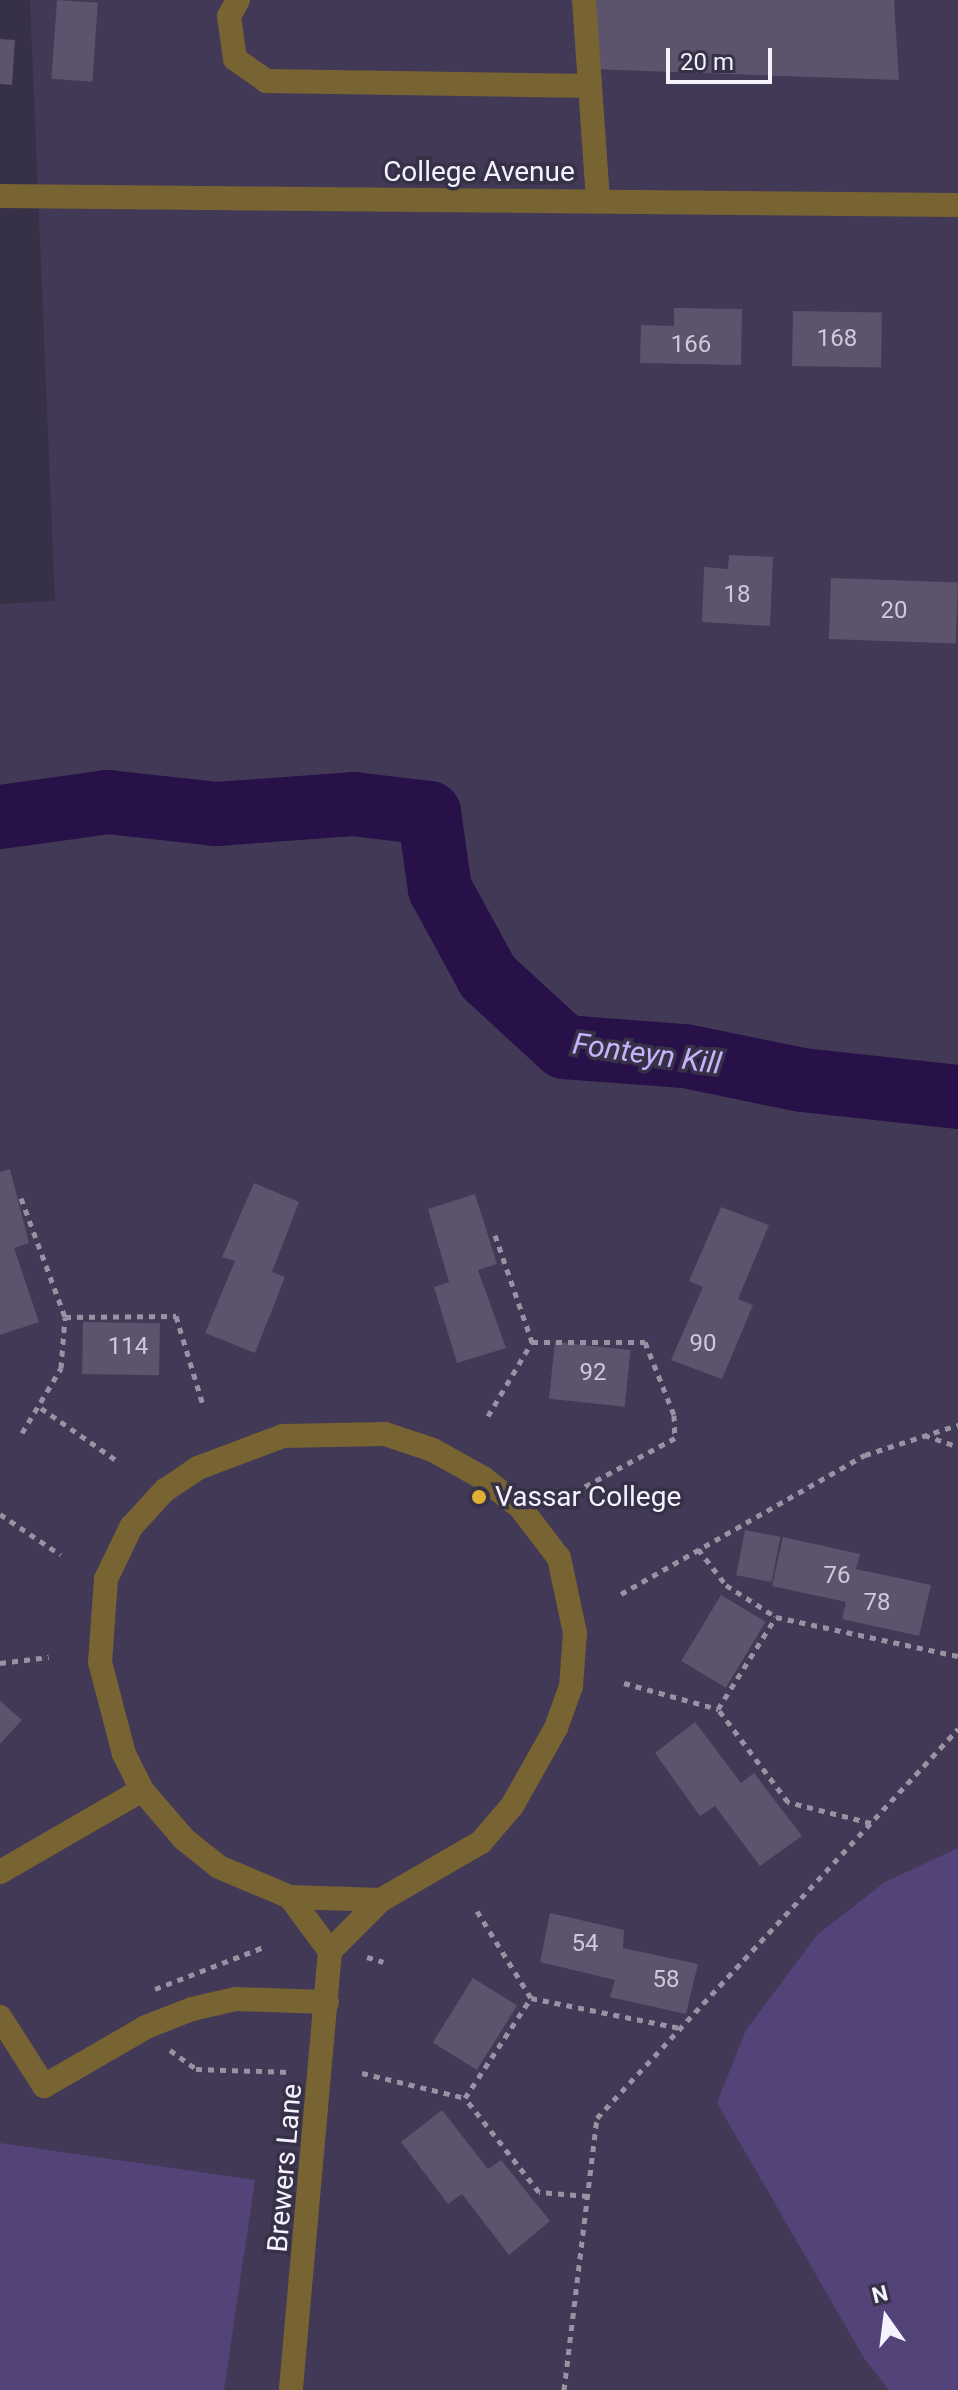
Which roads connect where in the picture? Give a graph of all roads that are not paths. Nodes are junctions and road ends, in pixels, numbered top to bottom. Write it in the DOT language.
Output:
graph roads {
  1 [pos="238,0"];
  2 [pos="584,0"];
  3 [pos="590,86"];
  4 [pos="0,196"];
  5 [pos="598,202"];
  6 [pos="958,205"];
  7 [pos="142,1790"];
  8 [pos="0,1872"];
  9 [pos="290,1897"];
  10 [pos="381,1900"];
  11 [pos="330,1951"];
  12 [pos="327,2002"];
  13 [pos="0,2017"];
  14 [pos="291,2390"];
  1 -- 3 [label="street"];
  2 -- 3 [label="street"];
  3 -- 5 [label="street"];
  4 -- 5 [label="street, College Avenue"];
  5 -- 6 [label="street, College Avenue"];
  7 -- 8 [label="street"];
  7 -- 9 [label="street"];
  7 -- 10 [label="street"];
  9 -- 10 [label="street"];
  9 -- 11 [label="street"];
  10 -- 11 [label="street"];
  11 -- 12 [label="street, Brewers Lane"];
  12 -- 13 [label="street"];
  12 -- 14 [label="street, Brewers Lane"];
}
